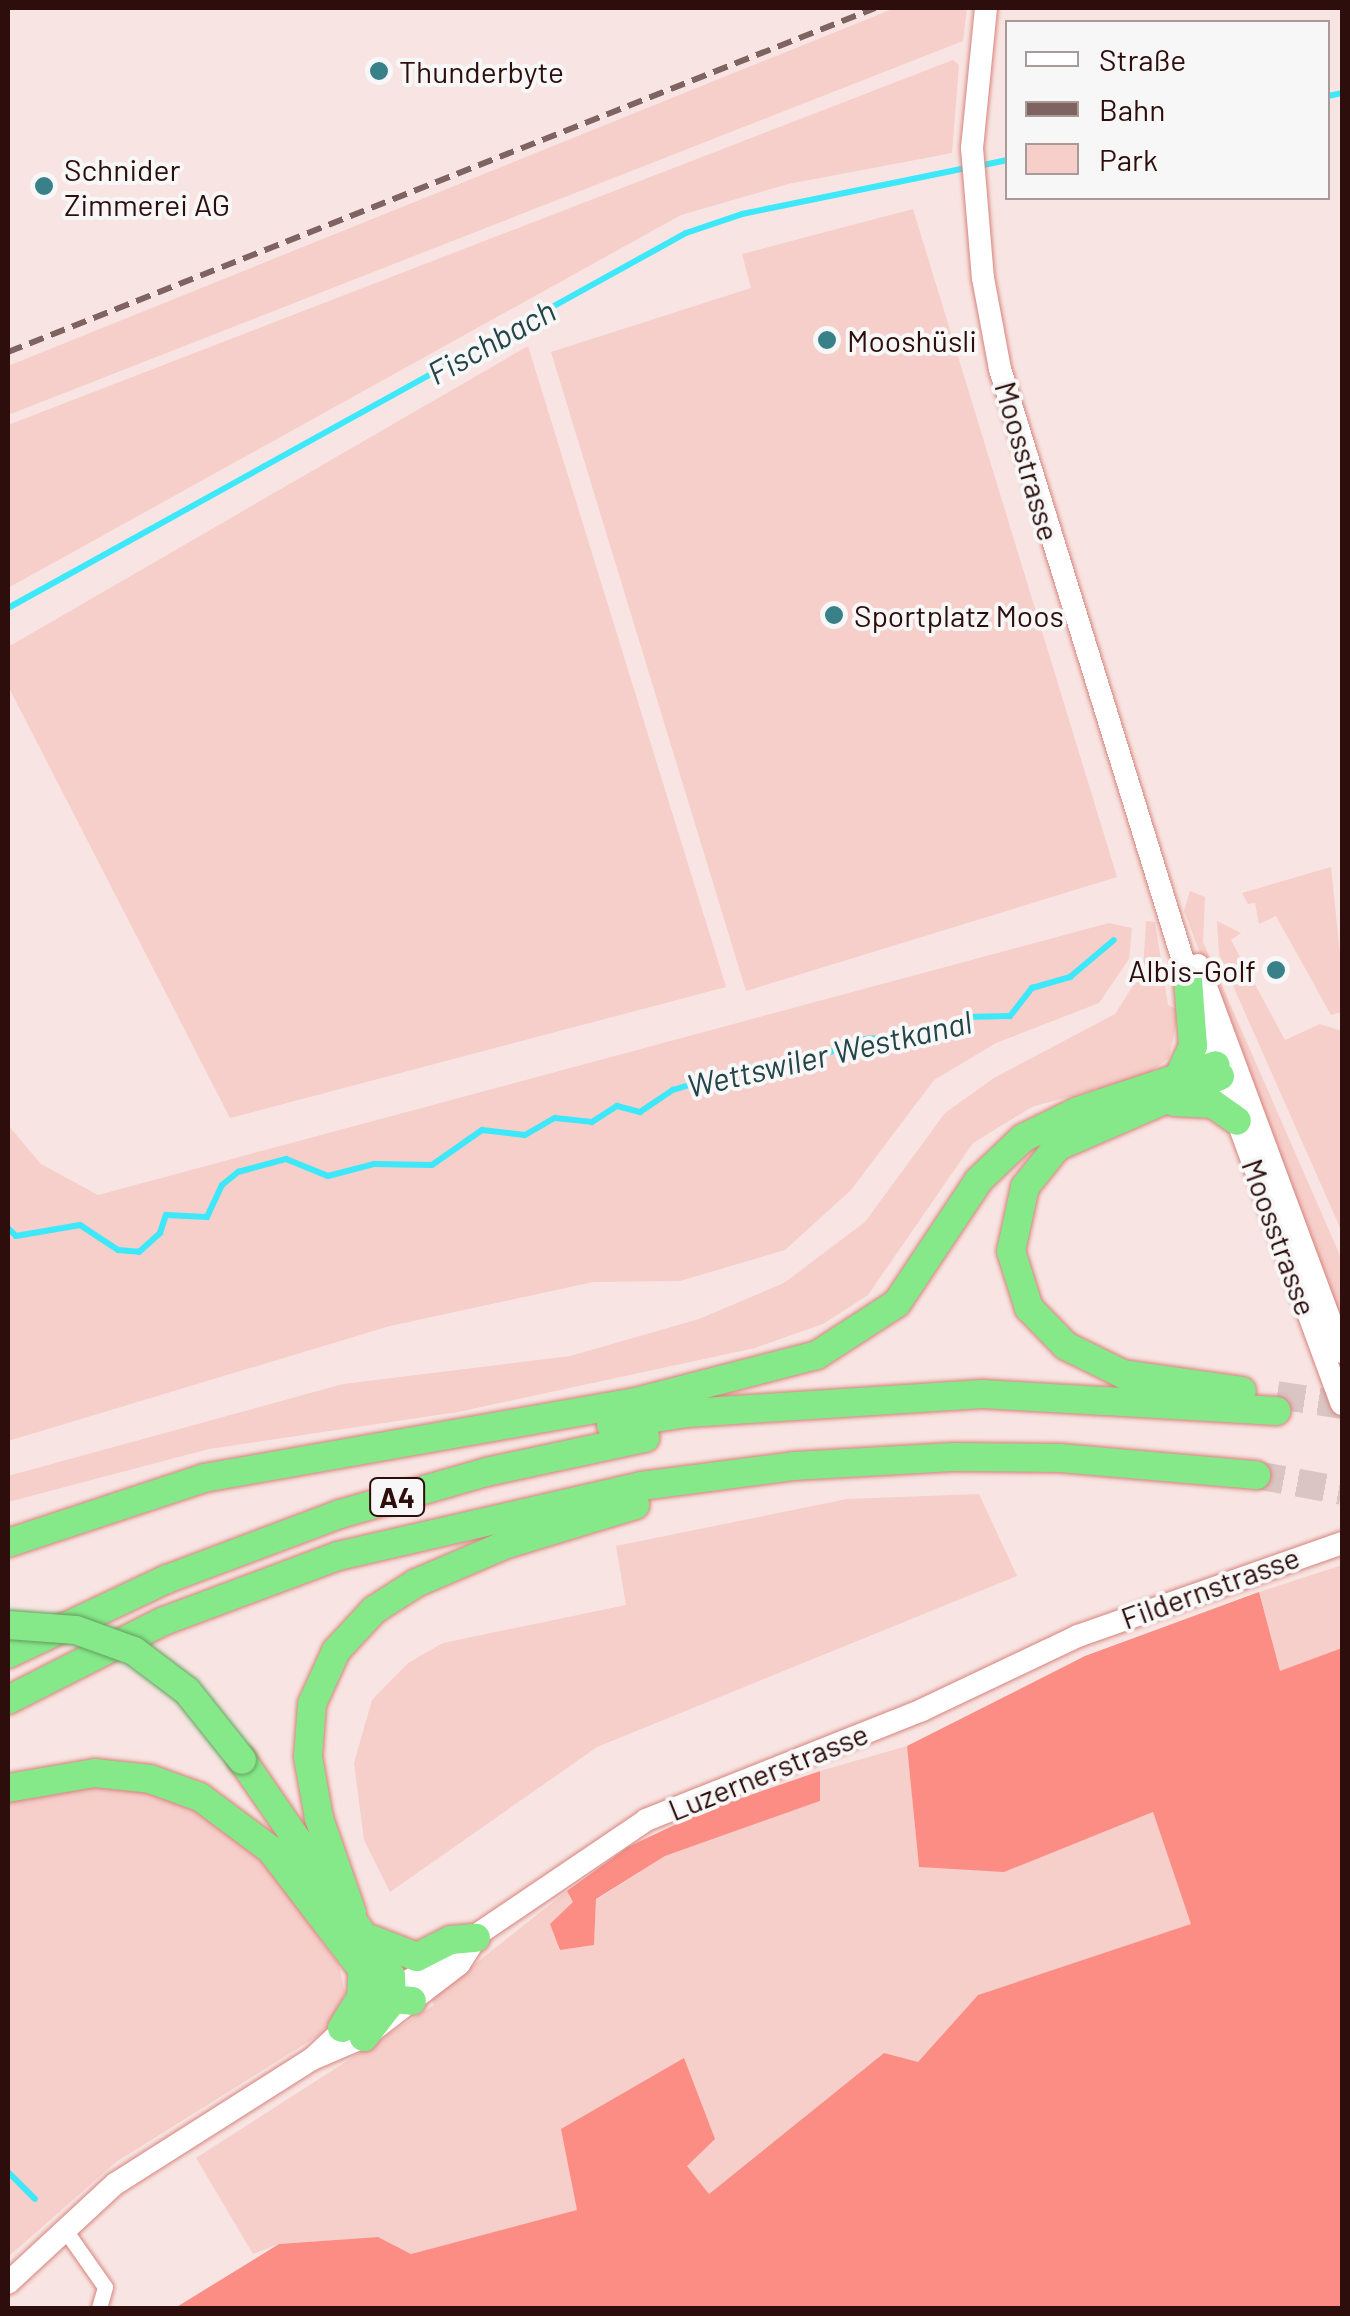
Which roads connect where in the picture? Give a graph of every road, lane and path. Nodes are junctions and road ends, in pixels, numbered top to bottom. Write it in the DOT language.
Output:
graph roads {
  1 [pos="986,8"];
  2 [pos="1167,899"];
  3 [pos="1188,980"];
  4 [pos="1224,1069"];
  5 [pos="1180,1074"];
  6 [pos="1168,1102"];
  7 [pos="1237,1121"];
  8 [pos="1342,1352"];
  9 [pos="1342,1404"];
  10 [pos="808,1406"];
  11 [pos="794,1466"];
  12 [pos="1256,1475"];
  13 [pos="49,1529"];
  14 [pos="1342,1530"];
  15 [pos="8,1543"];
  16 [pos="1332,1544"];
  17 [pos="8,1625"];
  18 [pos="1078,1636"];
  19 [pos="8,1654"];
  20 [pos="8,1700"];
  21 [pos="8,1788"];
  22 [pos="352,1913"];
  23 [pos="476,1938"];
  24 [pos="370,1939"];
  25 [pos="362,1976"];
  26 [pos="396,1997"];
  27 [pos="353,2032"];
  28 [pos="62,2226"];
  29 [pos="8,2282"];
  30 [pos="99,2308"];
  1 -- 2 [label="main road, Moosstrasse"];
  2 -- 3 [label="main road, Moosstrasse"];
  2 -- 4 [label="main road, Moosstrasse"];
  3 -- 4 [label="main road, Moosstrasse"];
  3 -- 5 [label="highway"];
  4 -- 5 [label="highway"];
  4 -- 6 [label="highway"];
  4 -- 7 [label="main road, Moosstrasse"];
  4 -- 8 [label="main road, Moosstrasse"];
  5 -- 13 [label="highway"];
  6 -- 7 [label="highway"];
  6 -- 10 [label="highway, A4"];
  7 -- 9 [label="main road, Moosstrasse"];
  10 -- 13 [label="highway"];
  10 -- 19 [label="highway, A4"];
  11 -- 12 [label="highway, A4"];
  11 -- 20 [label="highway, A4"];
  11 -- 22 [label="highway"];
  13 -- 15 [label="highway"];
  14 -- 16 [label="main road, Fildernstrasse"];
  16 -- 18 [label="main road, Fildernstrasse"];
  17 -- 22 [label="highway, bridge"];
  18 -- 23 [label="main road, Luzernerstrasse"];
  21 -- 25 [label="highway"];
  22 -- 24 [label="highway"];
  23 -- 24 [label="highway"];
  23 -- 26 [label="main road, Luzernerstrasse"];
  24 -- 26 [label="highway"];
  25 -- 26 [label="highway"];
  25 -- 27 [label="highway"];
  26 -- 27 [label="highway"];
  27 -- 28 [label="main road"];
  28 -- 29 [label="main road"];
  28 -- 30 [label="street"];
}
